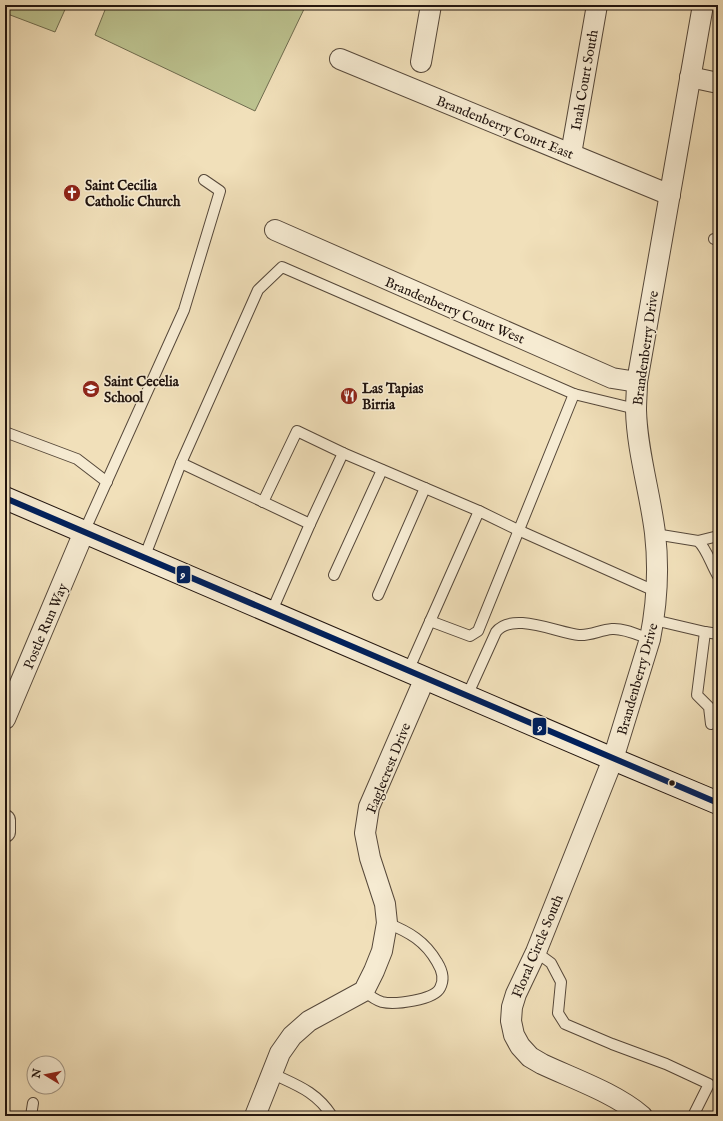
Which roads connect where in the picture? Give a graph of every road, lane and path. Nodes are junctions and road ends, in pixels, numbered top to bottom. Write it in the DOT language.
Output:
graph roads {
  1 [pos="431,5"];
  2 [pos="597,5"];
  3 [pos="703,5"];
  4 [pos="340,59"];
  5 [pos="421,62"];
  6 [pos="690,77"];
  7 [pos="718,83"];
  8 [pos="571,154"];
  9 [pos="204,180"];
  10 [pos="670,195"];
  11 [pos="275,230"];
  12 [pos="637,382"];
  13 [pos="574,394"];
  14 [pos="636,409"];
  15 [pos="5,432"];
  16 [pos="343,453"];
  17 [pos="181,463"];
  18 [pos="382,470"];
  19 [pos="106,482"];
  20 [pos="425,488"];
  21 [pos="5,498"];
  22 [pos="263,502"];
  23 [pos="479,511"];
  24 [pos="310,524"];
  25 [pos="518,530"];
  26 [pos="84,532"];
  27 [pos="655,534"];
  28 [pos="718,536"];
  29 [pos="698,541"];
  30 [pos="144,558"];
  31 [pos="334,575"];
  32 [pos="718,576"];
  33 [pos="657,592"];
  34 [pos="378,595"];
  35 [pos="271,613"];
  36 [pos="430,621"];
  37 [pos="652,630"];
  38 [pos="704,632"];
  39 [pos="718,634"];
  40 [pos="417,674"];
  41 [pos="467,696"];
  42 [pos="714,706"];
  43 [pos="718,714"];
  44 [pos="5,719"];
  45 [pos="711,724"];
  46 [pos="613,759"];
  47 [pos="718,803"];
  48 [pos="5,820"];
  49 [pos="5,832"];
  50 [pos="387,923"];
  51 [pos="536,952"];
  52 [pos="364,991"];
  53 [pos="271,1073"];
  54 [pos="33,1103"];
  55 [pos="637,1114"];
  56 [pos="31,1116"];
  57 [pos="255,1116"];
  58 [pos="332,1116"];
  59 [pos="693,1116"];
  1 -- 5 [label="street"];
  2 -- 8 [label="street, Inah Court South"];
  3 -- 6 [label="street, Brandenberry Drive"];
  4 -- 8 [label="street, Brandenberry Court East"];
  6 -- 7 [label="street"];
  6 -- 10 [label="street, Brandenberry Drive"];
  8 -- 10 [label="street, Brandenberry Court East"];
  9 -- 19 [label="lane"];
  10 -- 12 [label="street, Brandenberry Drive"];
  11 -- 12 [label="street, Brandenberry Court West"];
  12 -- 14 [label="street, Brandenberry Drive"];
  13 -- 14 [label="lane"];
  13 -- 17 [label="lane"];
  13 -- 25 [label="lane"];
  14 -- 27 [label="street, Brandenberry Drive"];
  15 -- 19 [label="lane"];
  16 -- 18 [label="lane"];
  16 -- 22 [label="lane"];
  16 -- 24 [label="lane"];
  17 -- 22 [label="lane"];
  17 -- 30 [label="lane"];
  18 -- 20 [label="lane"];
  18 -- 31 [label="lane"];
  19 -- 26 [label="lane"];
  20 -- 23 [label="lane"];
  20 -- 34 [label="lane"];
  21 -- 26 [label="main road"];
  22 -- 24 [label="lane"];
  23 -- 25 [label="lane"];
  23 -- 36 [label="lane"];
  24 -- 35 [label="lane"];
  25 -- 33 [label="lane"];
  25 -- 36 [label="lane"];
  26 -- 30 [label="main road"];
  26 -- 44 [label="street, Postle Run Way"];
  27 -- 29 [label="lane"];
  27 -- 33 [label="street, Brandenberry Drive"];
  28 -- 29 [label="lane"];
  29 -- 32 [label="lane"];
  30 -- 35 [label="main road"];
  33 -- 37 [label="street, Brandenberry Drive"];
  35 -- 40 [label="main road"];
  36 -- 40 [label="lane"];
  37 -- 38 [label="lane"];
  37 -- 41 [label="lane"];
  37 -- 46 [label="street, Brandenberry Drive"];
  38 -- 39 [label="lane"];
  38 -- 42 [label="lane"];
  40 -- 41 [label="main road"];
  40 -- 50 [label="street, Eaglecrest Drive"];
  41 -- 46 [label="main road"];
  42 -- 43 [label="lane"];
  42 -- 45 [label="lane"];
  46 -- 47 [label="main road"];
  46 -- 51 [label="street, Floral Circle South"];
  48 -- 49 [label="street"];
  50 -- 52 [label="street, Eaglecrest Drive"];
  50 -- 52 [label="lane"];
  51 -- 55 [label="street, Floral Circle South"];
  51 -- 59 [label="lane"];
  52 -- 53 [label="street"];
  53 -- 57 [label="street"];
  53 -- 58 [label="lane"];
  54 -- 56 [label="lane"];
}
